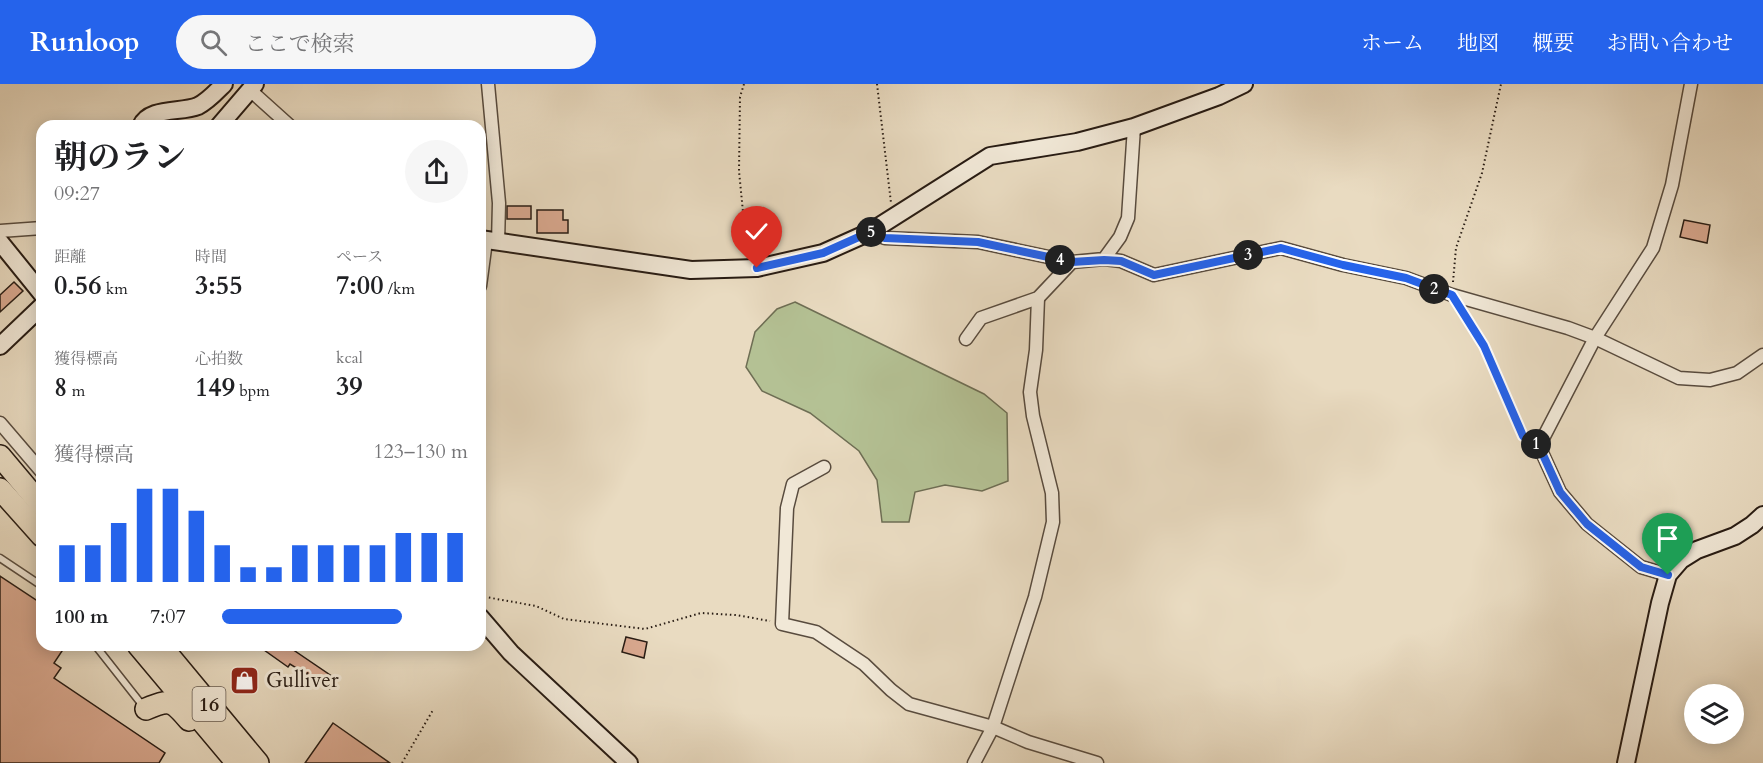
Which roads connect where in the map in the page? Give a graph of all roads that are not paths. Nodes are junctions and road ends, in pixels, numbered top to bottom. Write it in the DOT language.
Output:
graph roads {
  1 [pos="224,84"];
  2 [pos="488,84"];
  3 [pos="1244,84"];
  4 [pos="1690,84"];
  5 [pos="252,87"];
  6 [pos="146,120"];
  7 [pos="224,120"];
  8 [pos="284,120"];
  9 [pos="1134,127"];
  10 [pos="36,228"];
  11 [pos="0,231"];
  12 [pos="870,232"];
  13 [pos="488,241"];
  14 [pos="0,242"];
  15 [pos="1104,260"];
  16 [pos="1072,262"];
  17 [pos="36,287"];
  18 [pos="1038,298"];
  19 [pos="36,312"];
  20 [pos="1595,338"];
  21 [pos="966,339"];
  22 [pos="0,346"];
  23 [pos="1763,355"];
  24 [pos="0,423"];
  25 [pos="0,456"];
  26 [pos="36,465"];
  27 [pos="824,467"];
  28 [pos="0,489"];
  29 [pos="36,499"];
  30 [pos="1763,515"];
  31 [pos="36,529"];
  32 [pos="0,558"];
  33 [pos="1668,575"];
  34 [pos="36,582"];
  35 [pos="486,624"];
  36 [pos="100,651"];
  37 [pos="143,651"];
  38 [pos="165,651"];
  39 [pos="146,709"];
  40 [pos="993,727"];
  41 [pos="236,763"];
  42 [pos="258,763"];
  43 [pos="629,763"];
  44 [pos="974,763"];
  45 [pos="1097,763"];
  46 [pos="1626,763"];
  1 -- 6 [label="street"];
  2 -- 13 [label="street"];
  3 -- 9 [label="street"];
  4 -- 20 [label="street"];
  5 -- 7 [label="street"];
  5 -- 8 [label="street"];
  9 -- 12 [label="street"];
  9 -- 15 [label="street"];
  10 -- 11 [label="street"];
  12 -- 13 [label="street"];
  12 -- 16 [label="street"];
  14 -- 17 [label="street"];
  15 -- 16 [label="street"];
  15 -- 20 [label="street"];
  16 -- 18 [label="street"];
  18 -- 21 [label="street"];
  18 -- 40 [label="street"];
  19 -- 22 [label="street"];
  20 -- 23 [label="street"];
  20 -- 33 [label="street"];
  24 -- 26 [label="street"];
  25 -- 29 [label="highway"];
  27 -- 40 [label="street"];
  28 -- 31 [label="highway"];
  30 -- 33 [label="street"];
  32 -- 34 [label="lane"];
  33 -- 46 [label="street"];
  35 -- 43 [label="street"];
  36 -- 39 [label="lane"];
  37 -- 41 [label="highway, 16"];
  38 -- 42 [label="highway, 16"];
  39 -- 41 [label="highway"];
  40 -- 44 [label="street"];
  40 -- 45 [label="street"];
}
